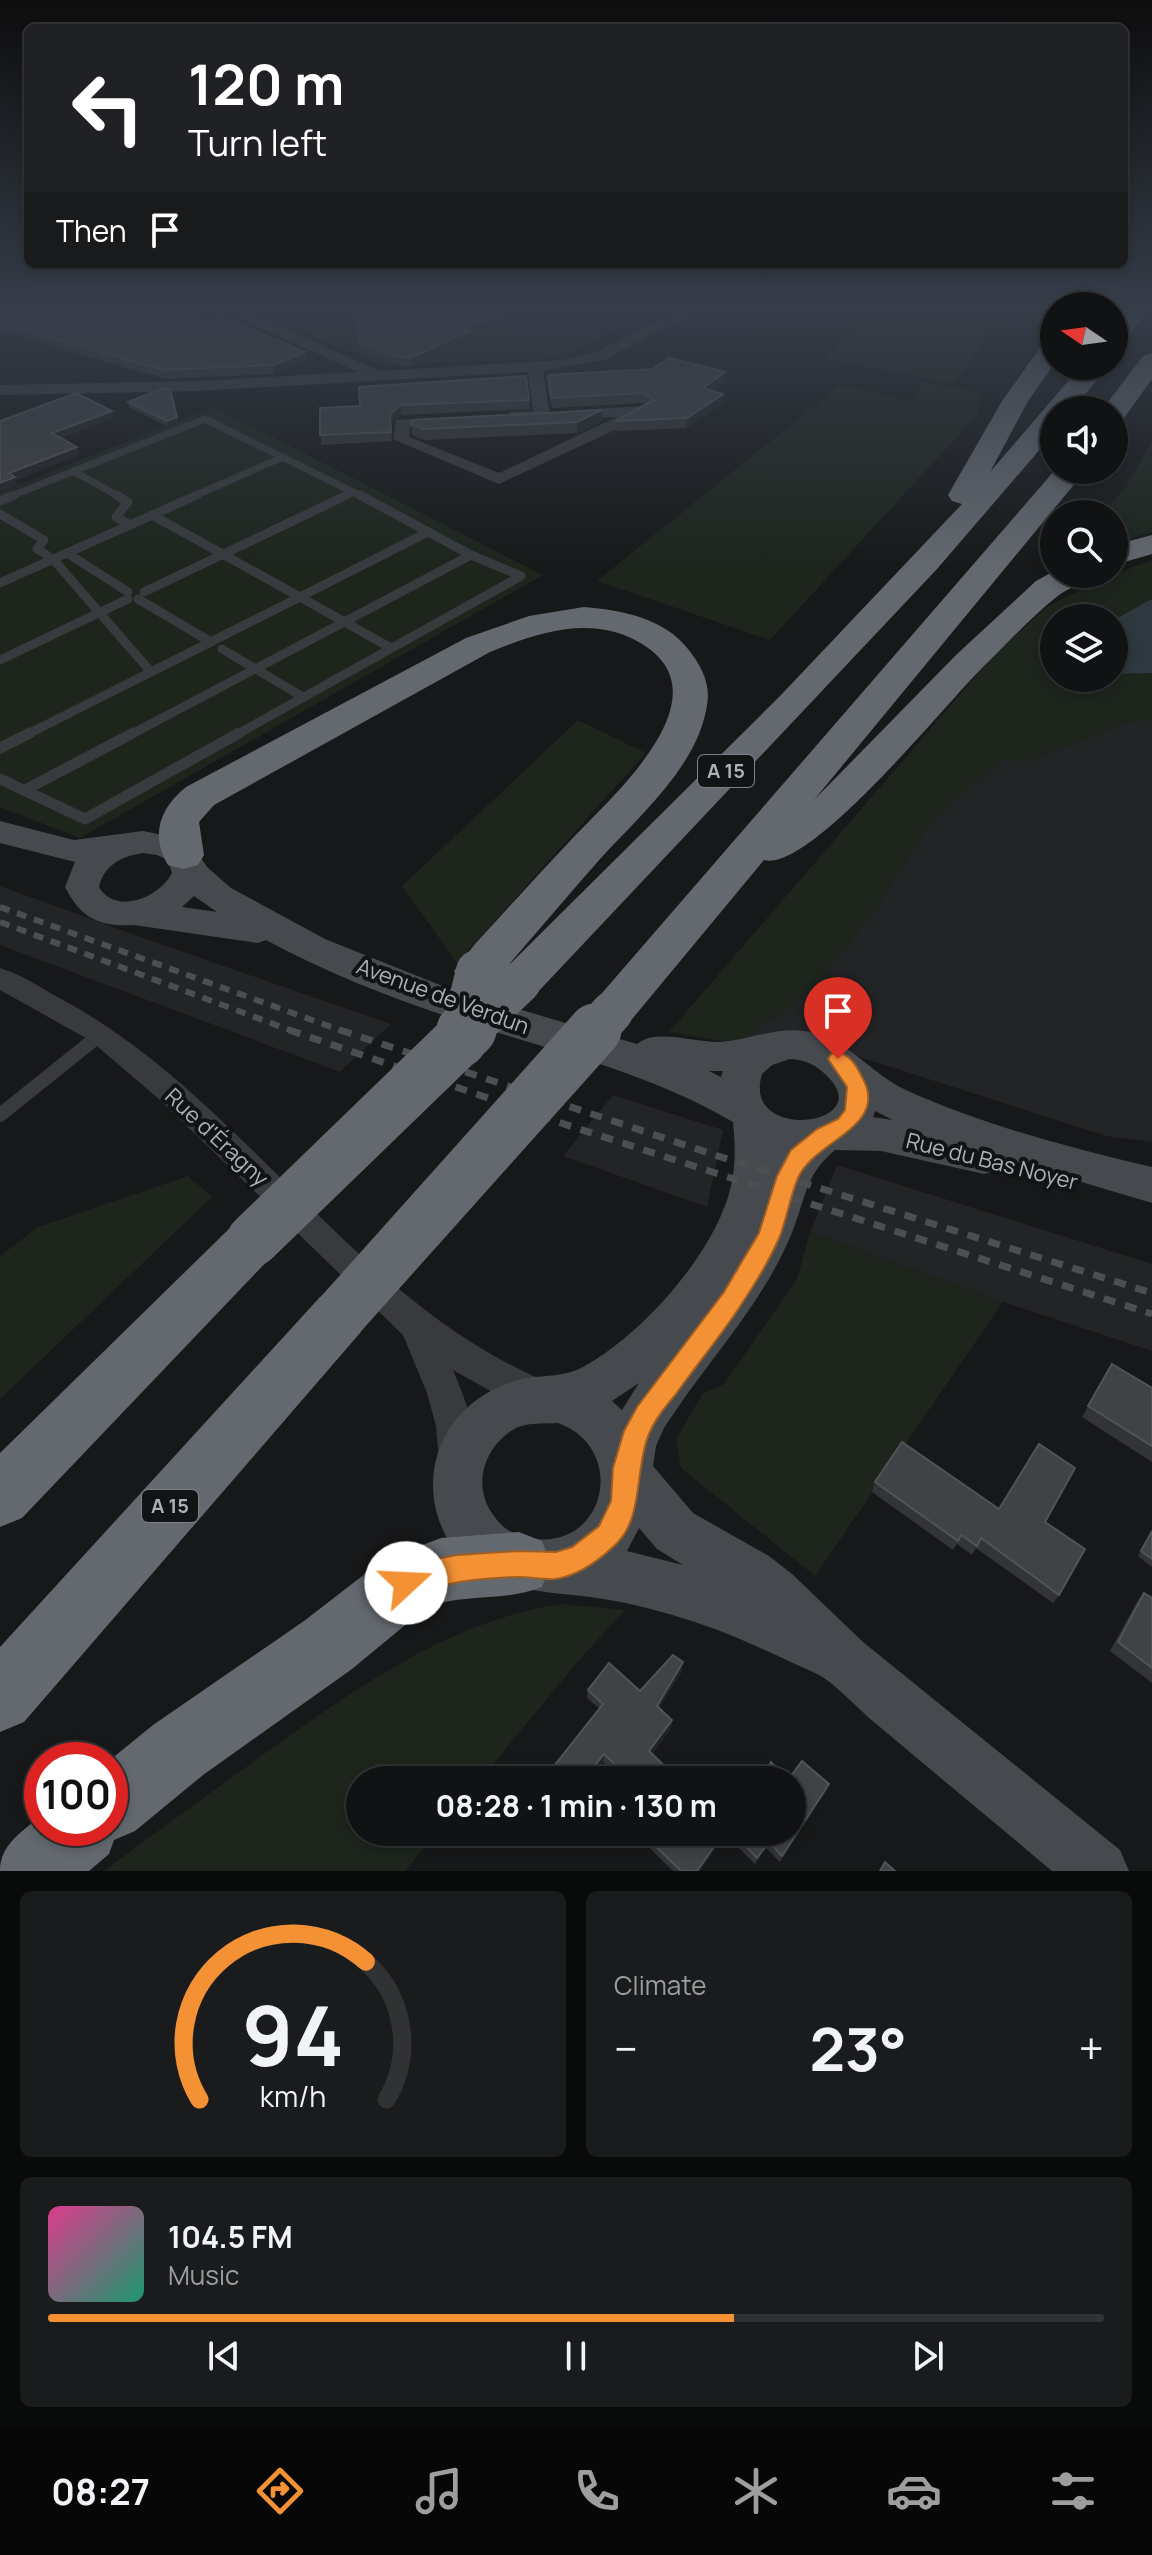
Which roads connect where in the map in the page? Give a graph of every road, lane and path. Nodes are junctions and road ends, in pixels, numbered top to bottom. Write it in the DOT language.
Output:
graph roads {
  1 [pos="539,394"];
  2 [pos="1020,394"];
  3 [pos="542,416"];
  4 [pos="495,418"];
  5 [pos="464,419"];
  6 [pos="1040,432"];
  7 [pos="283,457"];
  8 [pos="73,471"];
  9 [pos="1059,484"];
  10 [pos="352,493"];
  11 [pos="0,501"];
  12 [pos="0,514"];
  13 [pos="152,515"];
  14 [pos="130,525"];
  15 [pos="428,532"];
  16 [pos="1152,544"];
  17 [pos="1128,551"];
  18 [pos="67,553"];
  19 [pos="223,554"];
  20 [pos="471,555"];
  21 [pos="929,557"];
  22 [pos="53,559"];
  23 [pos="0,583"];
  24 [pos="1048,588"];
  25 [pos="134,596"];
  26 [pos="300,597"];
  27 [pos="99,613"];
  28 [pos="344,621"];
  29 [pos="211,642"];
  30 [pos="391,648"];
  31 [pos="222,649"];
  32 [pos="0,660"];
  33 [pos="255,669"];
  34 [pos="151,672"];
  35 [pos="303,697"];
  36 [pos="0,748"];
  37 [pos="0,779"];
  38 [pos="25,790"];
  39 [pos="10,836"];
  40 [pos="122,846"];
  41 [pos="186,861"];
  42 [pos="724,882"];
  43 [pos="84,894"];
  44 [pos="128,913"];
  45 [pos="291,939"];
  46 [pos="0,978"];
  47 [pos="605,1029"];
  48 [pos="101,1034"];
  49 [pos="460,1041"];
  50 [pos="766,1050"];
  51 [pos="853,1077"];
  52 [pos="750,1113"];
  53 [pos="0,1115"];
  54 [pos="827,1134"];
  55 [pos="1152,1185"];
  56 [pos="1152,1201"];
  57 [pos="414,1324"];
  58 [pos="549,1399"];
  59 [pos="626,1471"];
  60 [pos="457,1485"];
  61 [pos="0,1496"];
  62 [pos="531,1566"];
  63 [pos="844,1661"];
  64 [pos="0,1698"];
  65 [pos="128,1791"];
  66 [pos="62,1846"];
  67 [pos="33,1871"];
  68 [pos="1099,1871"];
  1 -- 3 [label="street"];
  2 -- 21 [label="highway"];
  3 -- 4 [label="street"];
  3 -- 5 [label="street"];
  6 -- 21 [label="highway, A 15"];
  7 -- 8 [label="lane"];
  7 -- 10 [label="lane"];
  7 -- 13 [label="lane"];
  8 -- 11 [label="lane"];
  8 -- 14 [label="lane"];
  9 -- 42 [label="highway, A 15"];
  10 -- 15 [label="lane"];
  10 -- 19 [label="lane"];
  12 -- 22 [label="lane"];
  13 -- 14 [label="lane"];
  13 -- 19 [label="lane"];
  14 -- 18 [label="lane"];
  15 -- 20 [label="lane"];
  15 -- 26 [label="lane"];
  16 -- 17 [label="highway"];
  18 -- 22 [label="lane"];
  18 -- 25 [label="lane"];
  19 -- 25 [label="lane"];
  19 -- 26 [label="lane"];
  20 -- 28 [label="lane"];
  20 -- 30 [label="lane"];
  21 -- 49 [label="highway, A 15, bridge"];
  22 -- 23 [label="lane"];
  22 -- 27 [label="lane"];
  24 -- 42 [label="highway"];
  25 -- 27 [label="lane"];
  25 -- 29 [label="lane"];
  26 -- 28 [label="lane"];
  26 -- 29 [label="lane"];
  27 -- 32 [label="lane"];
  27 -- 34 [label="lane"];
  28 -- 30 [label="lane"];
  28 -- 33 [label="lane"];
  29 -- 34 [label="lane"];
  30 -- 35 [label="lane"];
  31 -- 33 [label="lane"];
  33 -- 35 [label="lane"];
  33 -- 38 [label="lane"];
  34 -- 36 [label="lane"];
  35 -- 38 [label="lane"];
  37 -- 38 [label="lane"];
  39 -- 40 [label="main road"];
  39 -- 43 [label="main road"];
  40 -- 41 [label="main road"];
  40 -- 43 [label="main road"];
  41 -- 44 [label="main road"];
  41 -- 45 [label="main road, Avenue de Verdun"];
  41 -- 49 [label="highway, bridge"];
  42 -- 47 [label="highway, A 15"];
  43 -- 44 [label="main road"];
  44 -- 45 [label="main road, Avenue de Verdun"];
  45 -- 47 [label="main road, Avenue de Verdun"];
  46 -- 48 [label="street, Rue d'Éragny"];
  47 -- 50 [label="main road, Avenue de Verdun"];
  47 -- 52 [label="main road, Avenue de Verdun"];
  47 -- 64 [label="highway, A 15, bridge"];
  48 -- 53 [label="lane"];
  48 -- 57 [label="street, Rue d'Éragny"];
  49 -- 61 [label="highway, A 15, bridge"];
  50 -- 51 [label="main road"];
  50 -- 52 [label="main road"];
  51 -- 54 [label="main road"];
  51 -- 55 [label="main road, Rue du Bas Noyer"];
  52 -- 54 [label="main road"];
  52 -- 58 [label="main road"];
  54 -- 56 [label="main road, Rue du Bas Noyer"];
  54 -- 59 [label="main road"];
  57 -- 58 [label="street, Rue d'Éragny"];
  57 -- 60 [label="street, Rue d'Éragny"];
  58 -- 59 [label="main road"];
  58 -- 60 [label="main road"];
  59 -- 62 [label="main road"];
  59 -- 63 [label="main road"];
  60 -- 62 [label="main road"];
  62 -- 63 [label="main road"];
  62 -- 65 [label="highway"];
  63 -- 68 [label="main road"];
  66 -- 67 [label="highway"];
}
